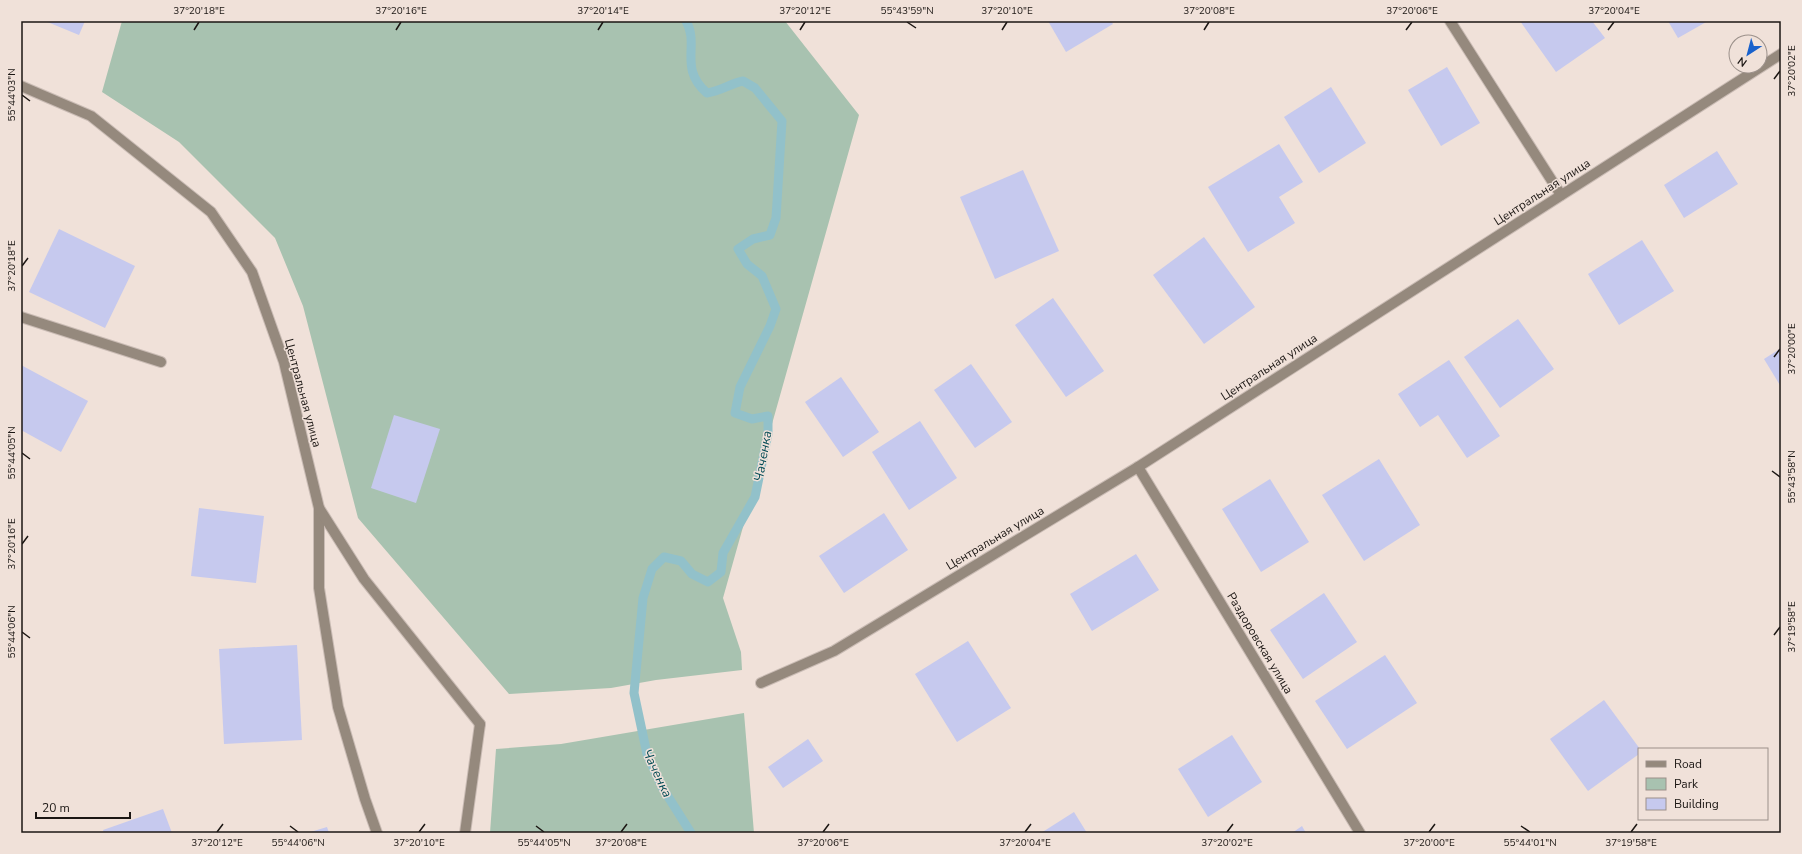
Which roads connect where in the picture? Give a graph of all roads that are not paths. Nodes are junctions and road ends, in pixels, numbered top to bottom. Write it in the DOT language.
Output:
graph roads {
  1 [pos="1450,21"];
  2 [pos="1781,54"];
  3 [pos="21,86"];
  4 [pos="1561,195"];
  5 [pos="21,317"];
  6 [pos="161,362"];
  7 [pos="1138,467"];
  8 [pos="319,508"];
  9 [pos="761,683"];
  10 [pos="377,833"];
  11 [pos="465,833"];
  12 [pos="1360,833"];
  1 -- 4 [label="street"];
  2 -- 4 [label="street, Центральная улица"];
  3 -- 8 [label="street, Центральная улица"];
  4 -- 7 [label="street, Центральная улица"];
  5 -- 6 [label="street"];
  7 -- 9 [label="street, Центральная улица"];
  7 -- 12 [label="street, Раздоровская улица"];
  8 -- 10 [label="street"];
  8 -- 11 [label="street, Центральная улица"];
}
